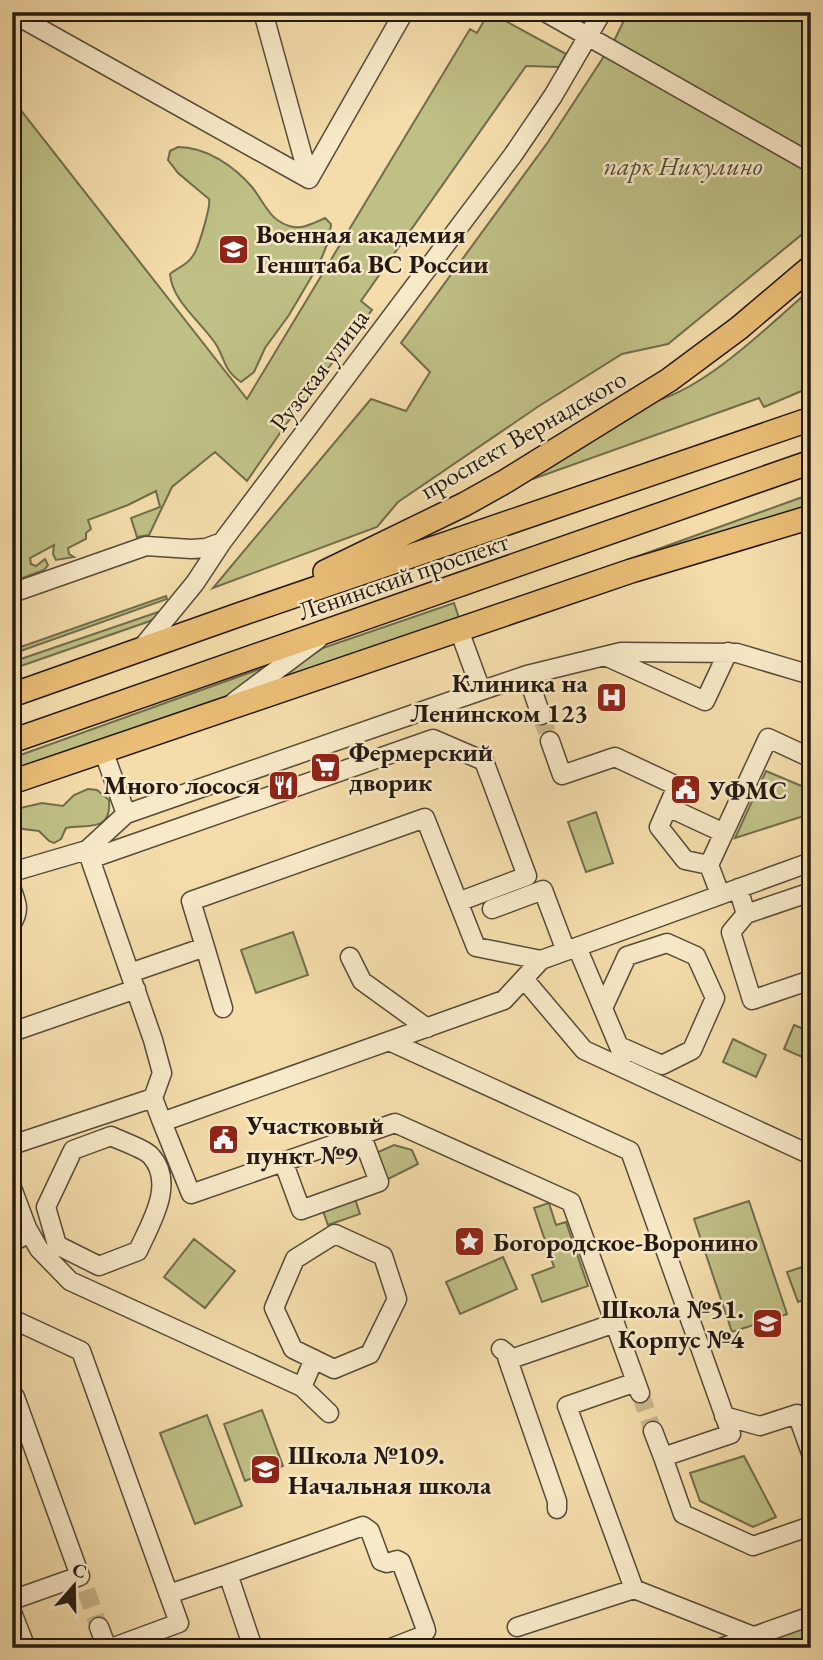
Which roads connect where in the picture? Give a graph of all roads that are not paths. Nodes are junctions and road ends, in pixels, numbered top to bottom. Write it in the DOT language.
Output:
graph roads {
  1 [pos="263,12"];
  2 [pos="404,12"];
  3 [pos="545,12"];
  4 [pos="602,12"];
  5 [pos="12,13"];
  6 [pos="589,37"];
  7 [pos="811,163"];
  8 [pos="309,179"];
  9 [pos="811,267"];
  10 [pos="811,419"];
  11 [pos="811,462"];
  12 [pos="811,516"];
  13 [pos="222,542"];
  14 [pos="12,593"];
  15 [pos="241,614"];
  16 [pos="330,630"];
  17 [pos="459,630"];
  18 [pos="140,650"];
  19 [pos="728,652"];
  20 [pos="605,656"];
  21 [pos="811,675"];
  22 [pos="527,676"];
  23 [pos="481,690"];
  24 [pos="12,695"];
  25 [pos="220,712"];
  26 [pos="541,715"];
  27 [pos="12,741"];
  28 [pos="550,741"];
  29 [pos="103,750"];
  30 [pos="811,758"];
  31 [pos="12,782"];
  32 [pos="668,807"];
  33 [pos="126,814"];
  34 [pos="724,833"];
  35 [pos="89,854"];
  36 [pos="811,862"];
  37 [pos="709,865"];
  38 [pos="12,872"];
  39 [pos="738,888"];
  40 [pos="12,890"];
  41 [pos="811,892"];
  42 [pos="720,894"];
  43 [pos="458,902"];
  44 [pos="492,909"];
  45 [pos="746,914"];
  46 [pos="12,923"];
  47 [pos="205,947"];
  48 [pos="571,949"];
  49 [pos="350,957"];
  50 [pos="541,960"];
  51 [pos="524,979"];
  52 [pos="811,980"];
  53 [pos="133,981"];
  54 [pos="223,1008"];
  55 [pos="603,1008"];
  56 [pos="427,1028"];
  57 [pos="12,1032"];
  58 [pos="390,1041"];
  59 [pos="619,1046"];
  60 [pos="630,1072"];
  61 [pos="153,1098"];
  62 [pos="162,1122"];
  63 [pos="361,1135"];
  64 [pos="12,1145"];
  65 [pos="811,1155"];
  66 [pos="283,1161"];
  67 [pos="12,1188"];
  68 [pos="30,1233"];
  69 [pos="12,1242"];
  70 [pos="81,1257"];
  71 [pos="70,1281"];
  72 [pos="12,1319"];
  73 [pos="615,1323"];
  74 [pos="314,1359"];
  75 [pos="303,1387"];
  76 [pos="12,1396"];
  77 [pos="329,1413"];
  78 [pos="724,1416"];
  79 [pos="653,1431"];
  80 [pos="811,1453"];
  81 [pos="663,1457"];
  82 [pos="557,1509"];
  83 [pos="811,1526"];
  84 [pos="228,1574"];
  85 [pos="634,1589"];
  86 [pos="169,1594"];
  87 [pos="12,1600"];
  88 [pos="12,1612"];
  89 [pos="811,1616"];
  90 [pos="99,1627"];
  91 [pos="517,1628"];
  92 [pos="753,1636"];
  93 [pos="26,1648"];
  94 [pos="109,1648"];
  95 [pos="253,1648"];
  96 [pos="391,1648"];
  97 [pos="721,1648"];
  1 -- 8 [label="street"];
  2 -- 8 [label="street"];
  3 -- 6 [label="street"];
  4 -- 6 [label="street, Рузская улица"];
  5 -- 8 [label="street"];
  6 -- 7 [label="street"];
  6 -- 13 [label="street, Рузская улица"];
  9 -- 15 [label="main road, проспект Вернадского"];
  10 -- 15 [label="main road, Ленинский проспект"];
  11 -- 16 [label="main road, Ленинский проспект"];
  12 -- 17 [label="main road"];
  13 -- 14 [label="street"];
  13 -- 18 [label="street, Рузская улица"];
  15 -- 18 [label="main road, Ленинский проспект"];
  16 -- 25 [label="street"];
  16 -- 27 [label="main road, Ленинский проспект"];
  17 -- 23 [label="street"];
  17 -- 25 [label="main road"];
  18 -- 24 [label="main road, Ленинский проспект"];
  19 -- 20 [label="street"];
  19 -- 20 [label="street"];
  19 -- 21 [label="street"];
  20 -- 22 [label="street"];
  22 -- 23 [label="street"];
  22 -- 26 [label="street"];
  23 -- 33 [label="street"];
  25 -- 29 [label="main road"];
  28 -- 32 [label="street"];
  29 -- 31 [label="main road"];
  29 -- 33 [label="street"];
  30 -- 34 [label="street"];
  32 -- 34 [label="street"];
  32 -- 37 [label="street"];
  33 -- 35 [label="street"];
  34 -- 37 [label="street"];
  35 -- 38 [label="street"];
  35 -- 43 [label="street"];
  35 -- 53 [label="street"];
  36 -- 39 [label="street"];
  37 -- 42 [label="street"];
  39 -- 42 [label="street"];
  39 -- 45 [label="street"];
  40 -- 46 [label="street"];
  41 -- 45 [label="street"];
  42 -- 48 [label="street"];
  43 -- 47 [label="street"];
  43 -- 50 [label="street"];
  44 -- 48 [label="street"];
  45 -- 52 [label="street"];
  47 -- 53 [label="street"];
  47 -- 54 [label="street"];
  48 -- 50 [label="street"];
  48 -- 55 [label="street"];
  49 -- 56 [label="street"];
  50 -- 51 [label="street"];
  51 -- 56 [label="street"];
  51 -- 60 [label="street"];
  53 -- 57 [label="street"];
  53 -- 61 [label="street"];
  55 -- 59 [label="street"];
  55 -- 59 [label="street"];
  56 -- 58 [label="street"];
  58 -- 62 [label="street"];
  58 -- 78 [label="street"];
  59 -- 60 [label="street"];
  60 -- 65 [label="street"];
  61 -- 62 [label="street"];
  61 -- 64 [label="street"];
  62 -- 66 [label="street"];
  63 -- 66 [label="street"];
  63 -- 66 [label="street"];
  63 -- 73 [label="street"];
  67 -- 68 [label="street"];
  68 -- 69 [label="street"];
  68 -- 71 [label="street"];
  70 -- 70 [label="street"];
  70 -- 71 [label="street"];
  71 -- 75 [label="street"];
  72 -- 86 [label="street"];
  73 -- 82 [label="street"];
  73 -- 85 [label="street"];
  74 -- 74 [label="street"];
  74 -- 75 [label="street"];
  75 -- 77 [label="street"];
  76 -- 87 [label="street"];
  78 -- 80 [label="street"];
  78 -- 81 [label="street"];
  79 -- 81 [label="street"];
  81 -- 83 [label="street"];
  84 -- 86 [label="street"];
  84 -- 95 [label="street"];
  84 -- 96 [label="street"];
  85 -- 91 [label="street"];
  85 -- 92 [label="street"];
  86 -- 94 [label="street"];
  88 -- 93 [label="street"];
  89 -- 92 [label="street"];
  90 -- 94 [label="street"];
  92 -- 97 [label="street"];
}
